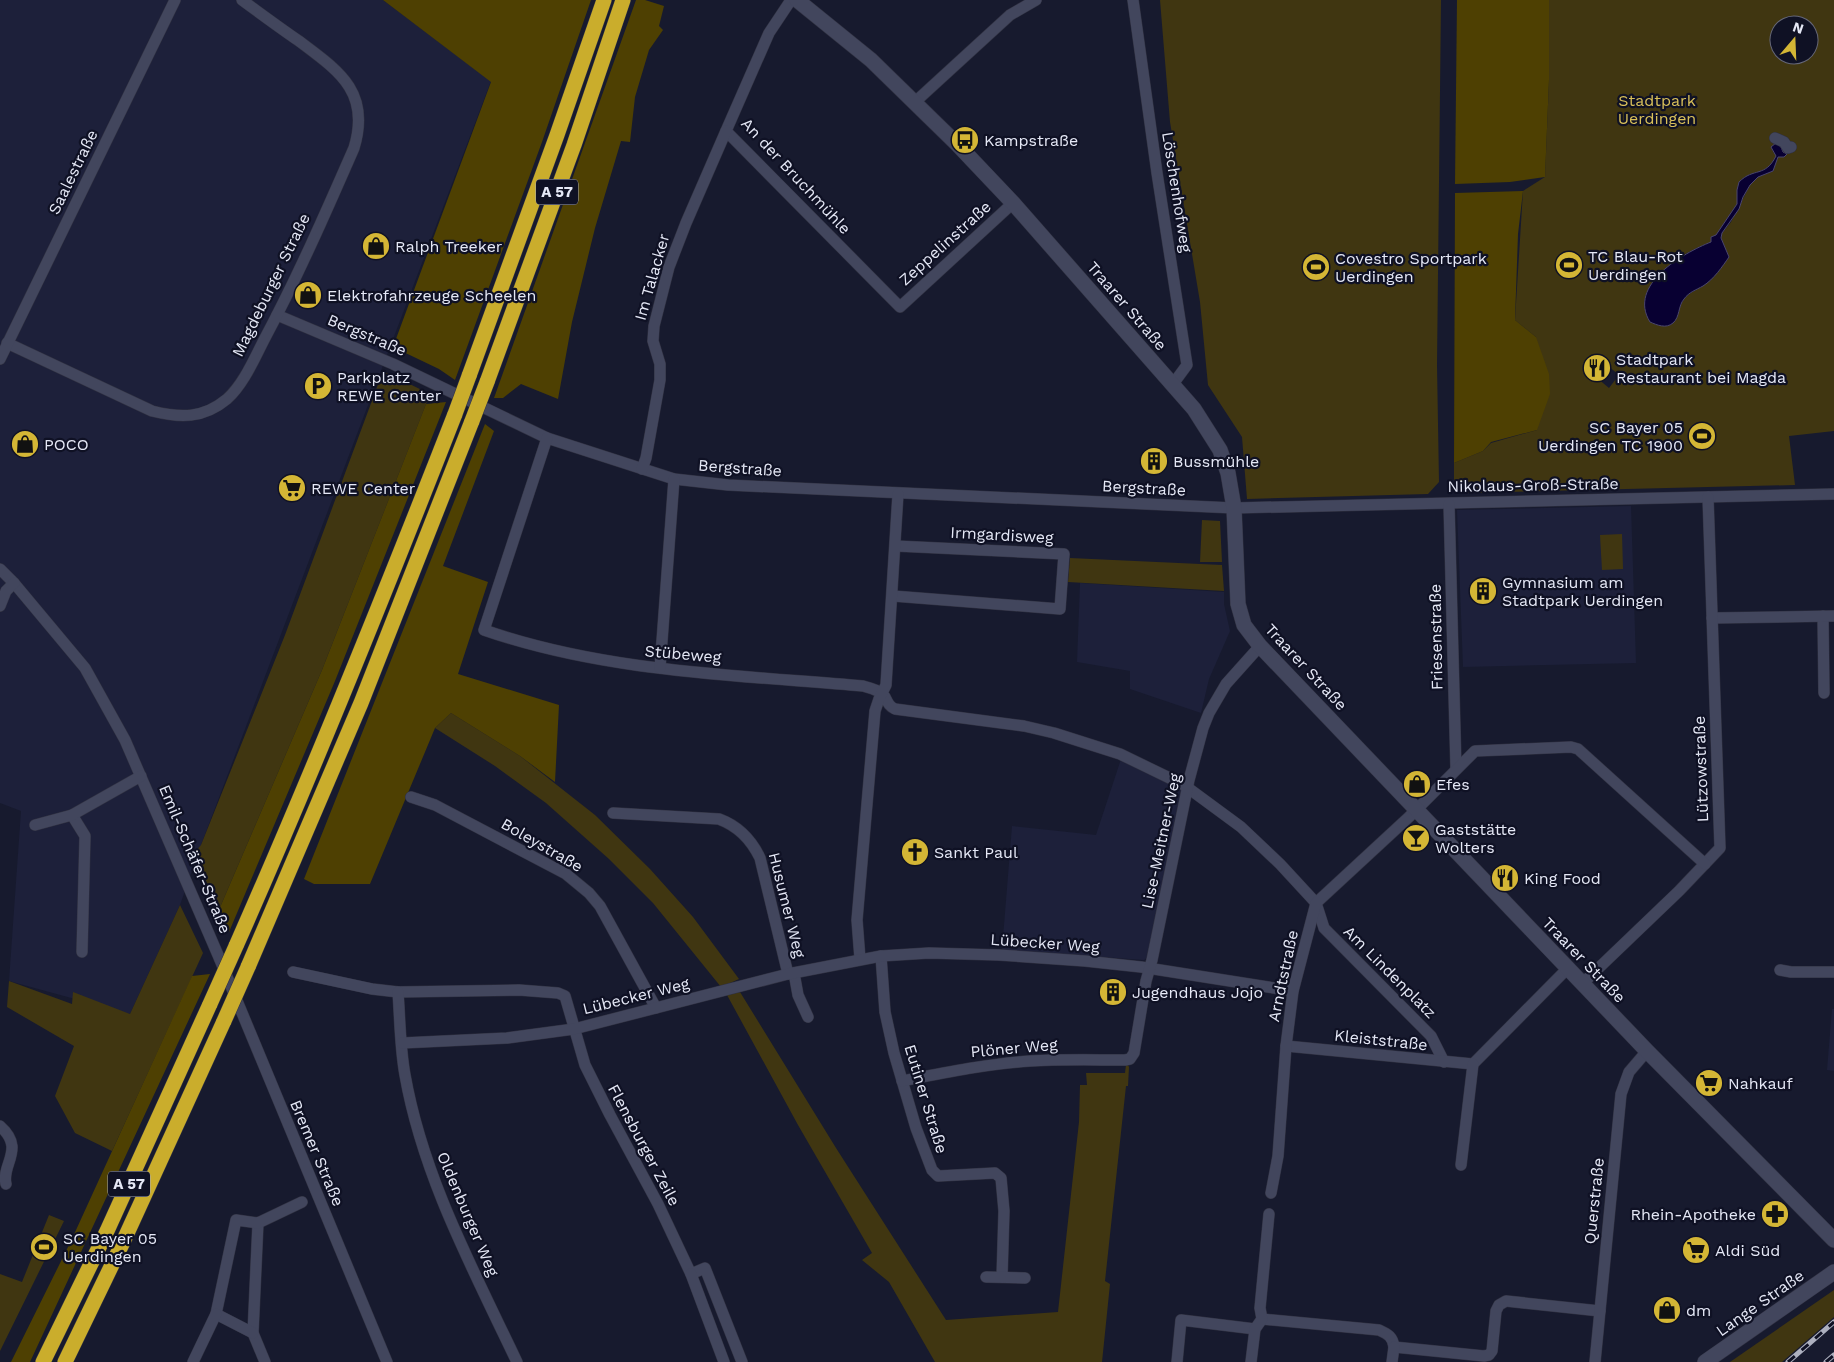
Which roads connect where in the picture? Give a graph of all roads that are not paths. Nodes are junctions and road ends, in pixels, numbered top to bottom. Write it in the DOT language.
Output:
graph roads {
  1 [pos="175,0"];
  2 [pos="242,0"];
  3 [pos="604,0"];
  4 [pos="623,0"];
  5 [pos="791,0"];
  6 [pos="797,0"];
  7 [pos="1036,0"];
  8 [pos="1133,0"];
  9 [pos="915,102"];
  10 [pos="726,130"];
  11 [pos="1775,138"];
  12 [pos="1791,147"];
  13 [pos="1013,203"];
  14 [pos="900,307"];
  15 [pos="277,314"];
  16 [pos="7,343"];
  17 [pos="0,359"];
  18 [pos="1173,384"];
  19 [pos="547,438"];
  20 [pos="642,470"];
  21 [pos="674,479"];
  22 [pos="898,494"];
  23 [pos="1834,494"];
  24 [pos="1708,497"];
  25 [pos="1449,504"];
  26 [pos="1234,508"];
  27 [pos="896,546"];
  28 [pos="0,568"];
  29 [pos="14,583"];
  30 [pos="893,596"];
  31 [pos="0,606"];
  32 [pos="1828,616"];
  33 [pos="1712,618"];
  34 [pos="1260,646"];
  35 [pos="660,668"];
  36 [pos="1824,693"];
  37 [pos="882,694"];
  38 [pos="1456,769"];
  39 [pos="142,776"];
  40 [pos="1188,788"];
  41 [pos="411,797"];
  42 [pos="1417,809"];
  43 [pos="613,813"];
  44 [pos="72,815"];
  45 [pos="35,825"];
  46 [pos="1705,864"];
  47 [pos="1316,903"];
  48 [pos="82,952"];
  49 [pos="218,955"];
  50 [pos="881,956"];
  51 [pos="860,960"];
  52 [pos="1150,968"];
  53 [pos="1568,968"];
  54 [pos="1780,970"];
  55 [pos="293,972"];
  56 [pos="1834,972"];
  57 [pos="791,973"];
  58 [pos="1582,983"];
  59 [pos="1294,991"];
  60 [pos="398,992"];
  61 [pos="656,1008"];
  62 [pos="808,1017"];
  63 [pos="574,1028"];
  64 [pos="402,1043"];
  65 [pos="1286,1046"];
  66 [pos="1647,1051"];
  67 [pos="1130,1058"];
  68 [pos="1444,1062"];
  69 [pos="1473,1064"];
  70 [pos="902,1082"];
  71 [pos="0,1126"];
  72 [pos="1461,1165"];
  73 [pos="6,1184"];
  74 [pos="1271,1193"];
  75 [pos="302,1202"];
  76 [pos="1269,1214"];
  77 [pos="258,1223"];
  78 [pos="1834,1240"];
  79 [pos="1834,1272"];
  80 [pos="691,1274"];
  81 [pos="986,1276"];
  82 [pos="1002,1277"];
  83 [pos="1025,1278"];
  84 [pos="1600,1312"];
  85 [pos="216,1314"];
  86 [pos="1258,1324"];
  87 [pos="253,1332"];
  88 [pos="1394,1347"];
  89 [pos="43,1362"];
  90 [pos="65,1362"];
  91 [pos="193,1362"];
  92 [pos="265,1362"];
  93 [pos="387,1362"];
  94 [pos="517,1362"];
  95 [pos="724,1362"];
  96 [pos="742,1362"];
  97 [pos="1177,1362"];
  98 [pos="1251,1362"];
  99 [pos="1392,1362"];
  100 [pos="1595,1362"];
  101 [pos="1706,1362"];
  1 -- 16 [label="street, Saalestraße"];
  2 -- 15 [label="street, Magdeburger Straße"];
  3 -- 89 [label="highway, A 57, bridge"];
  4 -- 90 [label="highway, A 57, bridge"];
  5 -- 10 [label="street, An der Bruchmühle"];
  6 -- 9 [label="street, Traarer Straße"];
  7 -- 9 [label="street"];
  8 -- 18 [label="street, Löschenhofweg"];
  9 -- 13 [label="street, Traarer Straße"];
  10 -- 14 [label="street, An der Bruchmühle"];
  10 -- 20 [label="street, Im Talacker"];
  11 -- 12 [label="street"];
  13 -- 14 [label="street, Zeppelinstraße"];
  13 -- 18 [label="street, Traarer Straße"];
  15 -- 16 [label="street, Magdeburger Straße"];
  15 -- 19 [label="street, Bergstraße"];
  16 -- 17 [label="street, Saalestraße"];
  18 -- 26 [label="street, Traarer Straße"];
  19 -- 20 [label="street, Bergstraße"];
  19 -- 35 [label="street, Stübeweg"];
  20 -- 21 [label="street, Bergstraße"];
  21 -- 22 [label="street, Bergstraße"];
  21 -- 35 [label="street"];
  22 -- 26 [label="street, Bergstraße"];
  22 -- 27 [label="street"];
  23 -- 24 [label="street, Nikolaus-Groß-Straße"];
  24 -- 25 [label="street, Nikolaus-Groß-Straße"];
  24 -- 33 [label="street, Lützowstraße"];
  25 -- 26 [label="street, Nikolaus-Groß-Straße"];
  25 -- 38 [label="street, Friesenstraße"];
  26 -- 34 [label="street, Traarer Straße"];
  27 -- 30 [label="street"];
  27 -- 30 [label="street, Irmgardisweg"];
  28 -- 29 [label="street, Emil-Schäfer-Straße"];
  29 -- 31 [label="street"];
  29 -- 39 [label="street, Emil-Schäfer-Straße"];
  30 -- 37 [label="street"];
  32 -- 33 [label="street"];
  32 -- 36 [label="street"];
  33 -- 46 [label="street, Lützowstraße"];
  34 -- 40 [label="street, Lise-Meitner-Weg"];
  34 -- 42 [label="street, Traarer Straße"];
  35 -- 37 [label="street, Stübeweg"];
  37 -- 40 [label="street"];
  37 -- 51 [label="street"];
  38 -- 42 [label="street"];
  38 -- 46 [label="street"];
  39 -- 44 [label="street, Emil-Schäfer-Straße"];
  39 -- 49 [label="street, Emil-Schäfer-Straße"];
  40 -- 47 [label="street"];
  40 -- 52 [label="street, Lise-Meitner-Weg"];
  41 -- 61 [label="street, Boleystraße"];
  42 -- 47 [label="street"];
  42 -- 53 [label="street, Traarer Straße"];
  43 -- 57 [label="street, Husumer Weg"];
  44 -- 45 [label="street, Emil-Schäfer-Straße"];
  44 -- 48 [label="street"];
  46 -- 58 [label="street, Lützowstraße"];
  47 -- 59 [label="street, Arndtstraße"];
  47 -- 68 [label="street, Am Lindenplatz"];
  49 -- 93 [label="street, Bremer Straße"];
  50 -- 51 [label="street, Lübecker Weg"];
  50 -- 52 [label="street, Lübecker Weg"];
  50 -- 70 [label="street, Eutiner Straße"];
  51 -- 57 [label="street, Lübecker Weg"];
  52 -- 59 [label="street, Lübecker Weg"];
  52 -- 67 [label="street, Lise-Meitner-Weg"];
  53 -- 58 [label="street, Traarer Straße"];
  53 -- 69 [label="street"];
  54 -- 56 [label="street"];
  55 -- 60 [label="street, Lübecker Weg"];
  57 -- 61 [label="street, Lübecker Weg"];
  57 -- 62 [label="street"];
  58 -- 66 [label="street, Traarer Straße"];
  59 -- 65 [label="street, Arndtstraße"];
  60 -- 63 [label="street, Lübecker Weg"];
  60 -- 64 [label="street"];
  61 -- 63 [label="street, Lübecker Weg"];
  63 -- 64 [label="street, Lübecker Weg"];
  63 -- 80 [label="street, Flensburger Zeile"];
  64 -- 94 [label="street, Oldenburger Weg"];
  65 -- 68 [label="street, Kleiststraße"];
  65 -- 74 [label="street, Arndtstraße"];
  66 -- 78 [label="street, Traarer Straße"];
  66 -- 84 [label="street, Querstraße"];
  67 -- 70 [label="street, Plöner Weg"];
  68 -- 69 [label="street, Kleiststraße"];
  69 -- 72 [label="street"];
  70 -- 82 [label="street, Eutiner Straße"];
  71 -- 73 [label="street"];
  75 -- 77 [label="street"];
  76 -- 86 [label="street"];
  77 -- 85 [label="street"];
  77 -- 87 [label="street"];
  79 -- 101 [label="street, Lange Straße"];
  80 -- 95 [label="street, Flensburger Zeile"];
  80 -- 96 [label="street"];
  81 -- 82 [label="street"];
  82 -- 83 [label="street"];
  84 -- 88 [label="street"];
  84 -- 100 [label="street, Querstraße"];
  85 -- 87 [label="street"];
  85 -- 91 [label="street"];
  86 -- 88 [label="street"];
  86 -- 97 [label="street"];
  86 -- 98 [label="street"];
  87 -- 92 [label="street"];
  88 -- 99 [label="street"];
}
